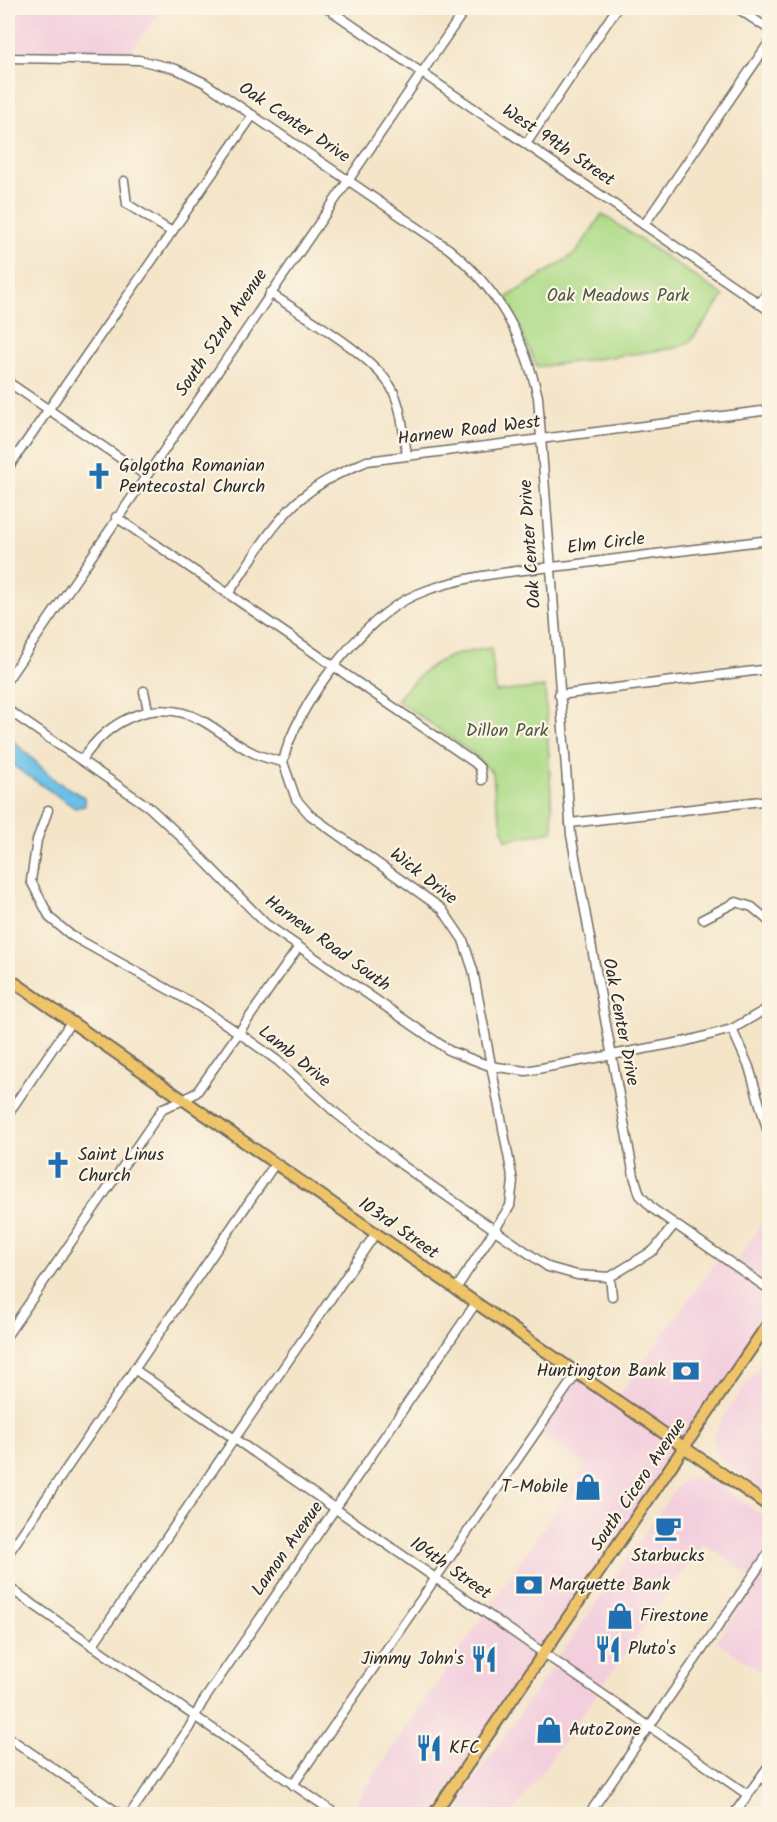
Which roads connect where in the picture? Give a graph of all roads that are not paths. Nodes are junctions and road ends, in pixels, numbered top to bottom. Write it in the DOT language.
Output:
graph roads {
  1 [pos="327,8"];
  2 [pos="466,8"];
  3 [pos="617,8"];
  4 [pos="737,8"];
  5 [pos="770,30"];
  6 [pos="770,41"];
  7 [pos="8,58"];
  8 [pos="421,72"];
  9 [pos="253,115"];
  10 [pos="526,144"];
  11 [pos="348,179"];
  12 [pos="124,181"];
  13 [pos="644,225"];
  14 [pos="172,232"];
  15 [pos="770,289"];
  16 [pos="270,292"];
  17 [pos="759,304"];
  18 [pos="770,311"];
  19 [pos="8,382"];
  20 [pos="48,410"];
  21 [pos="770,410"];
  22 [pos="540,439"];
  23 [pos="407,454"];
  24 [pos="8,468"];
  25 [pos="145,476"];
  26 [pos="116,518"];
  27 [pos="770,540"];
  28 [pos="550,567"];
  29 [pos="228,594"];
  30 [pos="334,667"];
  31 [pos="770,669"];
  32 [pos="8,679"];
  33 [pos="144,691"];
  34 [pos="559,696"];
  35 [pos="8,710"];
  36 [pos="148,710"];
  37 [pos="82,760"];
  38 [pos="283,762"];
  39 [pos="483,780"];
  40 [pos="770,800"];
  41 [pos="48,810"];
  42 [pos="570,822"];
  43 [pos="703,919"];
  44 [pos="770,922"];
  45 [pos="298,948"];
  46 [pos="8,978"];
  47 [pos="770,1007"];
  48 [pos="71,1022"];
  49 [pos="732,1029"];
  50 [pos="239,1033"];
  51 [pos="609,1055"];
  52 [pos="490,1066"];
  53 [pos="184,1100"];
  54 [pos="8,1114"];
  55 [pos="770,1139"];
  56 [pos="275,1164"];
  57 [pos="674,1224"];
  58 [pos="494,1231"];
  59 [pos="376,1233"];
  60 [pos="610,1277"];
  61 [pos="456,1289"];
  62 [pos="770,1290"];
  63 [pos="612,1296"];
  64 [pos="476,1303"];
  65 [pos="770,1322"];
  66 [pos="8,1334"];
  67 [pos="134,1369"];
  68 [pos="577,1373"];
  69 [pos="234,1439"];
  70 [pos="684,1447"];
  71 [pos="770,1507"];
  72 [pos="335,1510"];
  73 [pos="770,1551"];
  74 [pos="8,1554"];
  75 [pos="435,1579"];
  76 [pos="8,1587"];
  77 [pos="93,1646"];
  78 [pos="544,1655"];
  79 [pos="195,1716"];
  80 [pos="649,1727"];
  81 [pos="8,1737"];
  82 [pos="770,1764"];
  83 [pos="293,1785"];
  84 [pos="748,1795"];
  85 [pos="120,1815"];
  86 [pos="130,1815"];
  87 [pos="336,1815"];
  88 [pos="434,1815"];
  89 [pos="590,1815"];
  90 [pos="734,1815"];
  1 -- 8 [label="street, West 99th Street"];
  2 -- 8 [label="street, South 52nd Avenue"];
  3 -- 10 [label="street"];
  4 -- 5 [label="street"];
  6 -- 13 [label="street"];
  7 -- 9 [label="street, Oak Center Drive"];
  8 -- 10 [label="street, West 99th Street"];
  8 -- 11 [label="street, South 52nd Avenue"];
  9 -- 11 [label="street, Oak Center Drive"];
  9 -- 14 [label="street"];
  10 -- 13 [label="street, West 99th Street"];
  11 -- 16 [label="street, South 52nd Avenue"];
  11 -- 22 [label="street, Oak Center Drive"];
  12 -- 14 [label="street"];
  13 -- 17 [label="street, West 99th Street"];
  14 -- 20 [label="street"];
  15 -- 17 [label="street"];
  16 -- 23 [label="street"];
  16 -- 25 [label="street, South 52nd Avenue"];
  17 -- 18 [label="street, West 99th Street"];
  19 -- 20 [label="street"];
  20 -- 24 [label="street"];
  20 -- 25 [label="street"];
  21 -- 22 [label="street, Harnew Road West"];
  22 -- 23 [label="street, Harnew Road West"];
  22 -- 28 [label="street, Oak Center Drive"];
  23 -- 29 [label="street, Harnew Road West"];
  25 -- 26 [label="street, South 52nd Avenue"];
  26 -- 29 [label="street"];
  26 -- 32 [label="street, South 52nd Avenue"];
  27 -- 28 [label="street, Elm Circle"];
  28 -- 30 [label="street, Elm Circle"];
  28 -- 34 [label="street, Oak Center Drive"];
  29 -- 30 [label="street"];
  30 -- 38 [label="street, Elm Circle"];
  30 -- 39 [label="street"];
  31 -- 34 [label="street"];
  33 -- 36 [label="street"];
  34 -- 42 [label="street, Oak Center Drive"];
  35 -- 37 [label="street, Harnew Road South"];
  36 -- 37 [label="street"];
  36 -- 38 [label="street"];
  37 -- 45 [label="street, Harnew Road South"];
  38 -- 52 [label="street, Wick Drive"];
  40 -- 42 [label="street"];
  41 -- 50 [label="street, Lamb Drive"];
  42 -- 51 [label="street, Oak Center Drive"];
  43 -- 44 [label="street"];
  45 -- 50 [label="street"];
  45 -- 52 [label="street, Harnew Road South"];
  46 -- 48 [label="main road, 103rd Street"];
  47 -- 49 [label="street, Harnew Road South"];
  48 -- 53 [label="main road, 103rd Street"];
  48 -- 54 [label="street"];
  49 -- 51 [label="street, Harnew Road South"];
  49 -- 55 [label="street"];
  50 -- 53 [label="street"];
  50 -- 58 [label="street, Lamb Drive"];
  51 -- 52 [label="street, Harnew Road South"];
  51 -- 57 [label="street, Oak Center Drive"];
  52 -- 58 [label="street, Wick Drive"];
  53 -- 56 [label="main road, 103rd Street"];
  53 -- 66 [label="street"];
  56 -- 59 [label="main road, 103rd Street"];
  56 -- 67 [label="street"];
  57 -- 60 [label="street"];
  57 -- 62 [label="street, Oak Center Drive"];
  58 -- 60 [label="street, Lamb Drive"];
  58 -- 61 [label="street, Wick Drive"];
  59 -- 61 [label="main road, 103rd Street"];
  59 -- 69 [label="street"];
  60 -- 63 [label="street"];
  61 -- 64 [label="main road, 103rd Street"];
  64 -- 68 [label="main road, 103rd Street"];
  64 -- 72 [label="street, Lamon Avenue"];
  65 -- 70 [label="main road, South Cicero Avenue"];
  67 -- 69 [label="street, 104th Street"];
  67 -- 74 [label="street"];
  68 -- 70 [label="main road, 103rd Street"];
  68 -- 75 [label="street"];
  69 -- 72 [label="street, 104th Street"];
  69 -- 77 [label="street"];
  70 -- 71 [label="main road, 103rd Street"];
  70 -- 78 [label="main road, South Cicero Avenue"];
  72 -- 75 [label="street, 104th Street"];
  72 -- 79 [label="street, Lamon Avenue"];
  73 -- 80 [label="street"];
  75 -- 78 [label="street, 104th Street"];
  75 -- 83 [label="street"];
  76 -- 77 [label="street"];
  77 -- 79 [label="street"];
  78 -- 80 [label="street, 104th Street"];
  78 -- 88 [label="main road, South Cicero Avenue"];
  79 -- 83 [label="street"];
  79 -- 86 [label="street, Lamon Avenue"];
  80 -- 84 [label="street, 104th Street"];
  80 -- 89 [label="street"];
  81 -- 85 [label="street"];
  82 -- 84 [label="street"];
  83 -- 87 [label="street"];
  84 -- 90 [label="street"];
}
